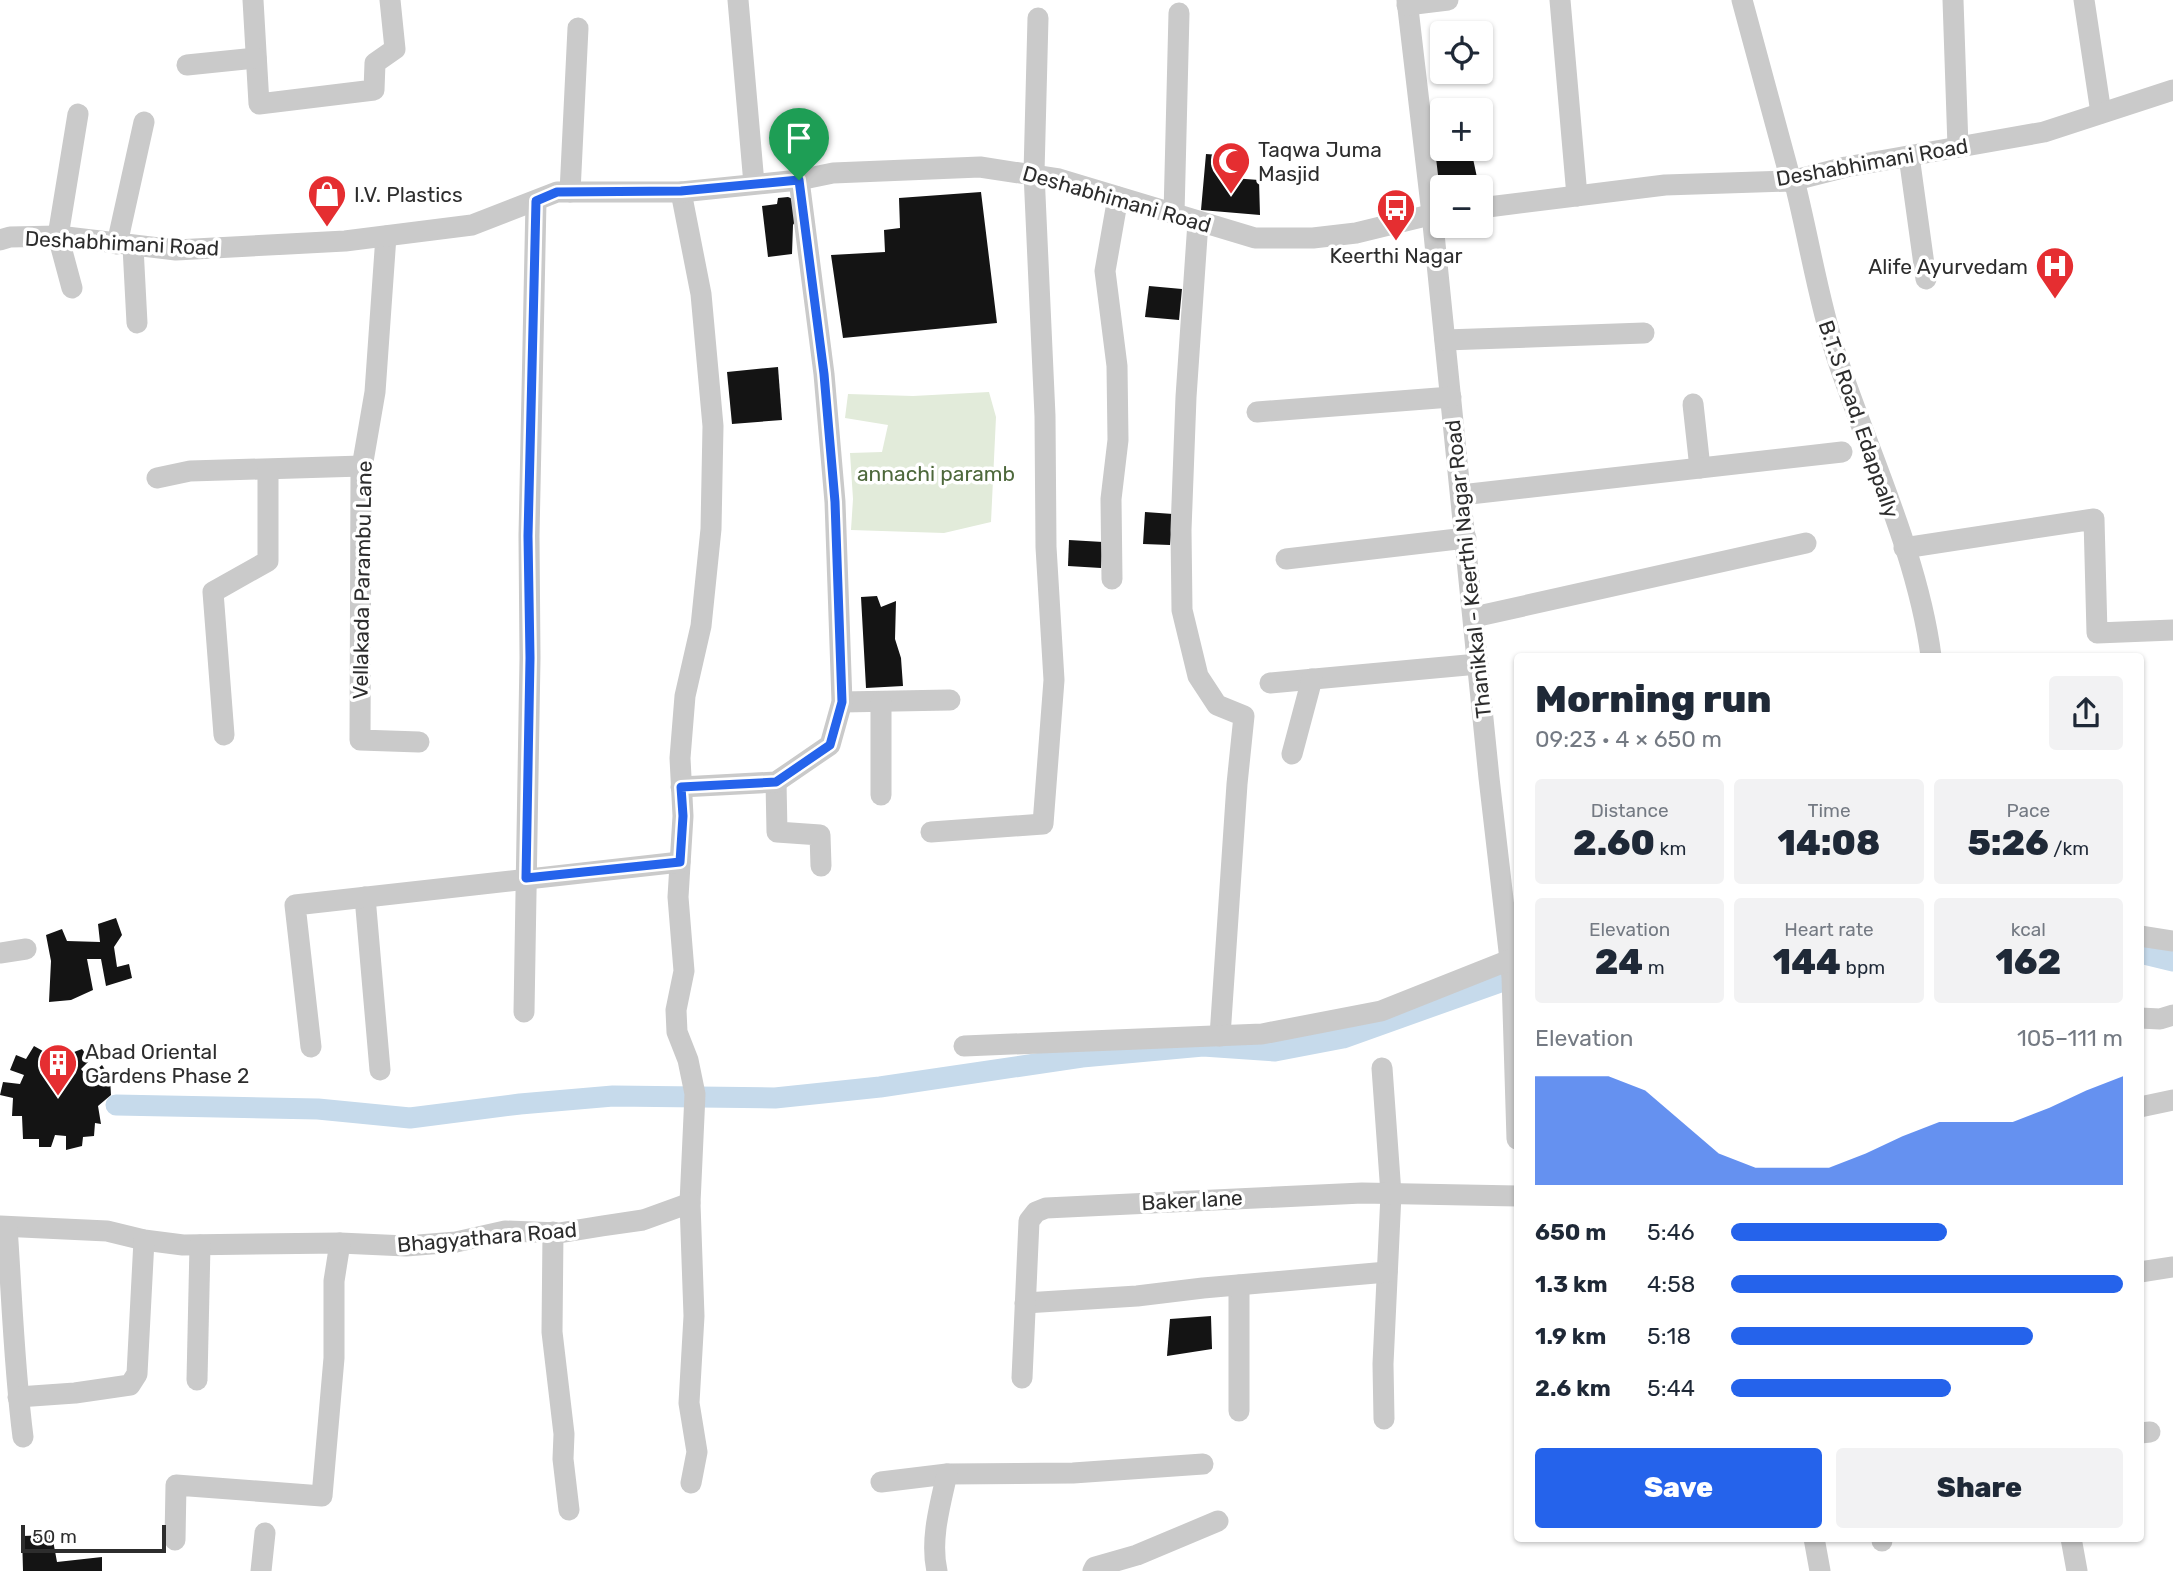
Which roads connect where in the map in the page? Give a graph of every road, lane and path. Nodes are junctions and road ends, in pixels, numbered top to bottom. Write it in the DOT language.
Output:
graph roads {
  1 [pos="253,0"];
  2 [pos="390,0"];
  3 [pos="738,0"];
  4 [pos="1448,0"];
  5 [pos="1560,0"];
  6 [pos="1742,0"];
  7 [pos="1953,0"];
  8 [pos="2084,0"];
  9 [pos="1407,3"];
  10 [pos="1179,13"];
  11 [pos="1038,18"];
  12 [pos="578,28"];
  13 [pos="256,58"];
  14 [pos="187,65"];
  15 [pos="2173,90"];
  16 [pos="2101,113"];
  17 [pos="78,114"];
  18 [pos="144,122"];
  19 [pos="1958,147"];
  20 [pos="1909,156"];
  21 [pos="1034,173"];
  22 [pos="1432,175"];
  23 [pos="799,180"];
  24 [pos="1791,181"];
  25 [pos="754,184"];
  26 [pos="681,191"];
  27 [pos="570,192"];
  28 [pos="1577,196"];
  29 [pos="1118,197"];
  30 [pos="536,201"];
  31 [pos="1493,206"];
  32 [pos="1174,214"];
  33 [pos="1430,215"];
  34 [pos="1198,222"];
  35 [pos="58,236"];
  36 [pos="386,236"];
  37 [pos="1439,238"];
  38 [pos="0,240"];
  39 [pos="125,245"];
  40 [pos="1926,279"];
  41 [pos="72,288"];
  42 [pos="136,323"];
  43 [pos="1644,333"];
  44 [pos="1445,340"];
  45 [pos="1451,397"];
  46 [pos="1693,404"];
  47 [pos="1257,412"];
  48 [pos="1842,452"];
  49 [pos="362,466"];
  50 [pos="1700,468"];
  51 [pos="268,471"];
  52 [pos="157,478"];
  53 [pos="1461,495"];
  54 [pos="1466,538"];
  55 [pos="1805,543"];
  56 [pos="1904,548"];
  57 [pos="1286,559"];
  58 [pos="1112,579"];
  59 [pos="1474,617"];
  60 [pos="2173,630"];
  61 [pos="1931,653"];
  62 [pos="1478,664"];
  63 [pos="1312,679"];
  64 [pos="1270,684"];
  65 [pos="950,700"];
  66 [pos="842,702"];
  67 [pos="881,702"];
  68 [pos="224,735"];
  69 [pos="419,742"];
  70 [pos="1292,754"];
  71 [pos="776,782"];
  72 [pos="681,787"];
  73 [pos="881,795"];
  74 [pos="932,831"];
  75 [pos="680,862"];
  76 [pos="821,866"];
  77 [pos="526,878"];
  78 [pos="365,897"];
  79 [pos="2144,937"];
  80 [pos="2173,941"];
  81 [pos="26,949"];
  82 [pos="0,953"];
  83 [pos="1514,975"];
  84 [pos="524,1012"];
  85 [pos="2173,1015"];
  86 [pos="1514,1016"];
  87 [pos="2144,1017"];
  88 [pos="1220,1036"];
  89 [pos="964,1046"];
  90 [pos="311,1047"];
  91 [pos="1382,1068"];
  92 [pos="380,1070"];
  93 [pos="2173,1100"];
  94 [pos="2144,1106"];
  95 [pos="1391,1194"];
  96 [pos="1514,1196"];
  97 [pos="690,1203"];
  98 [pos="3,1227"];
  99 [pos="553,1232"];
  100 [pos="144,1240"];
  101 [pos="340,1243"];
  102 [pos="200,1245"];
  103 [pos="2173,1268"];
  104 [pos="1387,1272"];
  105 [pos="2144,1272"];
  106 [pos="1239,1285"];
  107 [pos="1025,1303"];
  108 [pos="1022,1377"];
  109 [pos="197,1380"];
  110 [pos="18,1397"];
  111 [pos="1239,1411"];
  112 [pos="1384,1419"];
  113 [pos="23,1437"];
  114 [pos="1203,1464"];
  115 [pos="947,1474"];
  116 [pos="881,1482"];
  117 [pos="691,1483"];
  118 [pos="569,1510"];
  119 [pos="1218,1521"];
  120 [pos="265,1533"];
  121 [pos="175,1540"];
  122 [pos="1815,1542"];
  123 [pos="2071,1542"];
  124 [pos="261,1571"];
  125 [pos="937,1571"];
  126 [pos="1093,1571"];
  127 [pos="1820,1571"];
  128 [pos="2077,1571"];
  1 -- 13 [label="street"];
  2 -- 13 [label="street"];
  3 -- 25 [label="street"];
  4 -- 9 [label="street"];
  5 -- 28 [label="street"];
  6 -- 24 [label="street, B.T.S Road, Edappally"];
  7 -- 19 [label="street"];
  8 -- 16 [label="street"];
  9 -- 22 [label="street, Thanikkal - Keerthi Nagar Road"];
  10 -- 32 [label="street"];
  11 -- 21 [label="street"];
  12 -- 27 [label="street"];
  13 -- 14 [label="street"];
  15 -- 16 [label="street, Deshabhimani Road"];
  16 -- 19 [label="street, Deshabhimani Road"];
  17 -- 35 [label="street"];
  18 -- 39 [label="street"];
  19 -- 20 [label="street, Deshabhimani Road"];
  20 -- 24 [label="street, Deshabhimani Road"];
  20 -- 40 [label="street"];
  21 -- 23 [label="street, Deshabhimani Road"];
  21 -- 29 [label="street, Deshabhimani Road"];
  21 -- 74 [label="street"];
  23 -- 25 [label="street, Deshabhimani Road"];
  23 -- 66 [label="street"];
  24 -- 28 [label="street, Deshabhimani Road"];
  24 -- 56 [label="street, B.T.S Road, Edappally"];
  25 -- 26 [label="street, Deshabhimani Road"];
  26 -- 27 [label="street, Deshabhimani Road"];
  26 -- 72 [label="street"];
  27 -- 30 [label="street, Deshabhimani Road"];
  28 -- 31 [label="street, Deshabhimani Road"];
  29 -- 32 [label="street, Deshabhimani Road"];
  29 -- 58 [label="street"];
  30 -- 36 [label="street, Deshabhimani Road"];
  30 -- 77 [label="street"];
  32 -- 34 [label="street, Deshabhimani Road"];
  33 -- 34 [label="street, Deshabhimani Road"];
  34 -- 88 [label="street"];
  35 -- 38 [label="street, Deshabhimani Road"];
  35 -- 39 [label="street, Deshabhimani Road"];
  35 -- 41 [label="street"];
  36 -- 39 [label="street, Deshabhimani Road"];
  36 -- 49 [label="street, Vellakada Parambu Lane"];
  37 -- 44 [label="street, Thanikkal - Keerthi Nagar Road"];
  39 -- 42 [label="street"];
  43 -- 44 [label="street"];
  44 -- 45 [label="street, Thanikkal - Keerthi Nagar Road"];
  45 -- 47 [label="street"];
  45 -- 53 [label="street, Thanikkal - Keerthi Nagar Road"];
  46 -- 50 [label="street"];
  48 -- 50 [label="street"];
  49 -- 51 [label="street"];
  49 -- 69 [label="street, Vellakada Parambu Lane"];
  50 -- 53 [label="street"];
  51 -- 52 [label="street"];
  51 -- 68 [label="street"];
  53 -- 54 [label="street, Thanikkal - Keerthi Nagar Road"];
  54 -- 57 [label="street"];
  54 -- 59 [label="street, Thanikkal - Keerthi Nagar Road"];
  55 -- 59 [label="street"];
  56 -- 60 [label="street"];
  56 -- 61 [label="street, B.T.S Road, Edappally"];
  59 -- 62 [label="street, Thanikkal - Keerthi Nagar Road"];
  62 -- 63 [label="street"];
  62 -- 83 [label="street, Thanikkal - Keerthi Nagar Road"];
  63 -- 64 [label="street"];
  63 -- 70 [label="street"];
  65 -- 67 [label="street"];
  66 -- 67 [label="street"];
  66 -- 71 [label="street"];
  67 -- 73 [label="street"];
  71 -- 72 [label="street"];
  71 -- 76 [label="street"];
  72 -- 75 [label="street"];
  75 -- 77 [label="street"];
  75 -- 97 [label="street"];
  77 -- 78 [label="street"];
  77 -- 84 [label="street"];
  78 -- 90 [label="street"];
  78 -- 92 [label="street"];
  79 -- 80 [label="street"];
  81 -- 82 [label="street"];
  83 -- 86 [label="street, Thanikkal - Keerthi Nagar Road"];
  83 -- 88 [label="street"];
  85 -- 87 [label="street"];
  88 -- 89 [label="street"];
  91 -- 95 [label="street"];
  93 -- 94 [label="street"];
  95 -- 96 [label="street, Baker lane"];
  95 -- 104 [label="street"];
  95 -- 107 [label="street, Baker lane"];
  97 -- 99 [label="street, Bhagyathara Road"];
  97 -- 117 [label="street"];
  98 -- 100 [label="street, Bhagyathara Road"];
  98 -- 110 [label="street"];
  99 -- 101 [label="street, Bhagyathara Road"];
  99 -- 118 [label="street"];
  100 -- 102 [label="street, Bhagyathara Road"];
  100 -- 110 [label="street"];
  101 -- 102 [label="street, Bhagyathara Road"];
  101 -- 121 [label="street"];
  102 -- 109 [label="street"];
  103 -- 105 [label="street"];
  104 -- 106 [label="street"];
  104 -- 112 [label="street"];
  106 -- 107 [label="street"];
  106 -- 111 [label="street"];
  107 -- 108 [label="street, Baker lane"];
  110 -- 113 [label="street"];
  114 -- 115 [label="street"];
  115 -- 116 [label="street"];
  115 -- 125 [label="street"];
  119 -- 126 [label="street"];
  120 -- 124 [label="street"];
  122 -- 127 [label="street"];
  123 -- 128 [label="street"];
}
